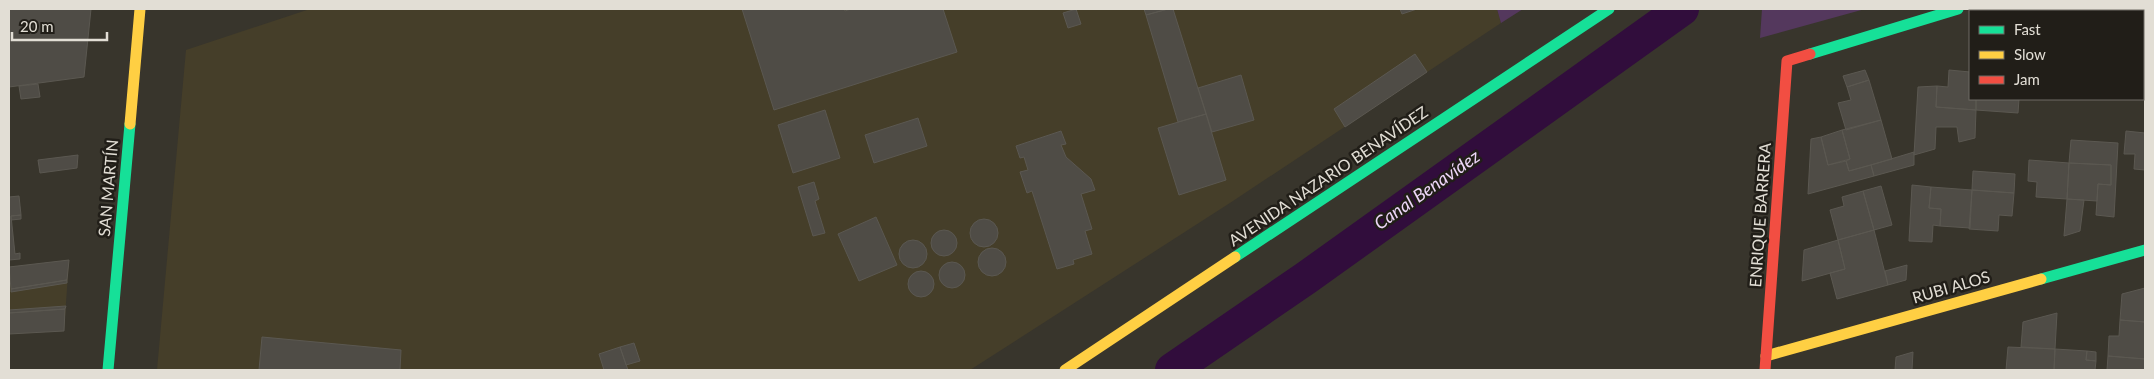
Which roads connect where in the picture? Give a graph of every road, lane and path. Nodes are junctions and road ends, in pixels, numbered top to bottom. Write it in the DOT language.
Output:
graph roads {
  1 [pos="140,9"];
  2 [pos="1609,9"];
  3 [pos="1958,9"];
  4 [pos="2145,250"];
  5 [pos="1766,356"];
  6 [pos="108,370"];
  7 [pos="1065,370"];
  8 [pos="1765,370"];
  1 -- 6 [label="street, SAN MARTÍN"];
  2 -- 7 [label="street, AVENIDA NAZARIO BENAVÍDEZ"];
  3 -- 5 [label="street, ENRIQUE BARRERA"];
  4 -- 5 [label="street, RUBI ALOS"];
  5 -- 8 [label="street, ENRIQUE BARRERA"];
}
